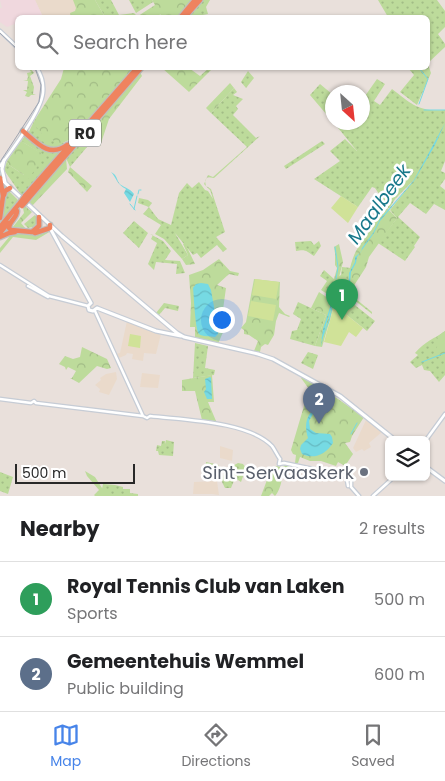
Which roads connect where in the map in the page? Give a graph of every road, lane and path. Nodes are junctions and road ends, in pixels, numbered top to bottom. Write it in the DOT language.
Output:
graph roads {
  1 [pos="195,0"];
  2 [pos="200,0"];
  3 [pos="182,15"];
  4 [pos="187,15"];
  5 [pos="0,31"];
  6 [pos="15,45"];
  7 [pos="38,70"];
  8 [pos="135,70"];
  9 [pos="139,70"];
  10 [pos="23,132"];
  11 [pos="72,142"];
  12 [pos="4,160"];
  13 [pos="0,166"];
  14 [pos="0,178"];
  15 [pos="5,183"];
  16 [pos="10,188"];
  17 [pos="3,196"];
  18 [pos="27,198"];
  19 [pos="20,205"];
  20 [pos="17,211"];
  21 [pos="37,215"];
  22 [pos="0,218"];
  23 [pos="0,227"];
  24 [pos="50,227"];
  25 [pos="0,233"];
  26 [pos="57,235"];
  27 [pos="0,237"];
  28 [pos="0,266"];
  29 [pos="89,305"];
  30 [pos="96,309"];
  31 [pos="184,337"];
  32 [pos="0,399"];
  33 [pos="445,414"];
  34 [pos="146,416"];
  35 [pos="389,436"];
  36 [pos="429,436"];
  37 [pos="430,470"];
  38 [pos="348,479"];
  39 [pos="390,481"];
  40 [pos="445,481"];
  41 [pos="348,486"];
  42 [pos="359,496"];
  43 [pos="373,496"];
  1 -- 3 [label="highway"];
  2 -- 4 [label="highway"];
  5 -- 6 [label="street"];
  7 -- 10 [label="street"];
  8 -- 11 [label="highway, R0"];
  9 -- 18 [label="highway, R0"];
  10 -- 11 [label="highway"];
  10 -- 12 [label="street"];
  11 -- 18 [label="highway, R0"];
  12 -- 13 [label="street"];
  12 -- 15 [label="main road"];
  14 -- 15 [label="main road"];
  14 -- 17 [label="highway"];
  15 -- 16 [label="main road"];
  16 -- 17 [label="highway"];
  16 -- 21 [label="main road"];
  17 -- 22 [label="highway"];
  18 -- 19 [label="highway, R0, bridge"];
  19 -- 20 [label="highway, R0"];
  19 -- 23 [label="highway, R0"];
  20 -- 21 [label="highway"];
  20 -- 25 [label="highway, R0"];
  21 -- 24 [label="main road"];
  24 -- 26 [label="main road"];
  24 -- 27 [label="highway"];
  26 -- 29 [label="main road"];
  26 -- 31 [label="main road"];
  28 -- 29 [label="street"];
  29 -- 30 [label="main road"];
  29 -- 30 [label="main road"];
  30 -- 31 [label="main road"];
  30 -- 34 [label="street"];
  31 -- 35 [label="main road"];
  32 -- 34 [label="street"];
  33 -- 36 [label="street"];
  34 -- 38 [label="street"];
  37 -- 40 [label="main road"];
  38 -- 41 [label="street"];
  38 -- 42 [label="street"];
  39 -- 43 [label="street"];
}
